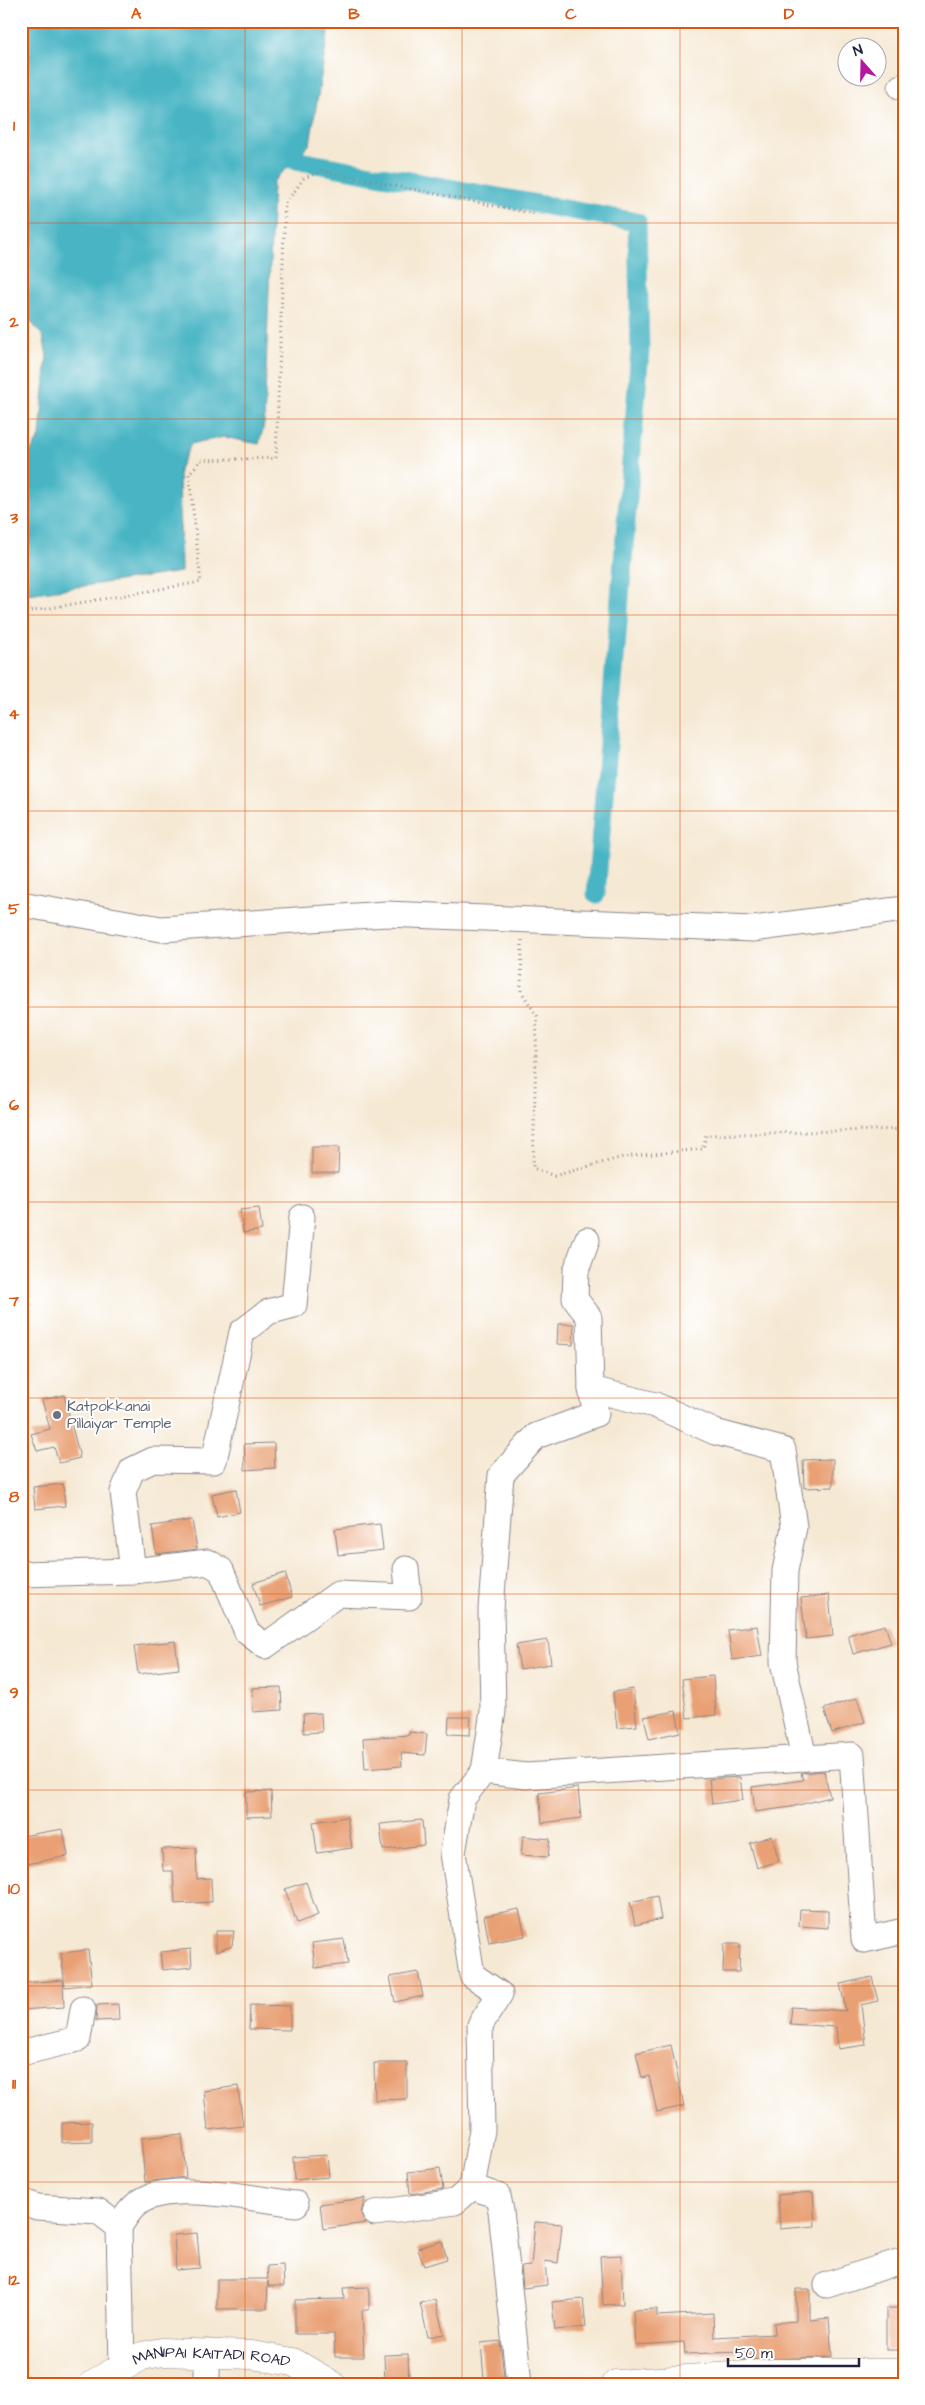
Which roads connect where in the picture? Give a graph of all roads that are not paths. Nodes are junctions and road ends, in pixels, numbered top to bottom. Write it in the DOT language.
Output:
graph roads {
  1 [pos="21,904"];
  2 [pos="904,909"];
  3 [pos="302,1217"];
  4 [pos="588,1240"];
  5 [pos="591,1388"];
  6 [pos="406,1569"];
  7 [pos="134,1571"];
  8 [pos="21,1574"];
  9 [pos="804,1758"];
  10 [pos="484,1771"];
  11 [pos="904,1931"];
  12 [pos="82,2009"];
  13 [pos="21,2053"];
  14 [pos="472,2187"];
  15 [pos="21,2201"];
  16 [pos="296,2204"];
  17 [pos="375,2213"];
  18 [pos="119,2227"];
  19 [pos="904,2260"];
  20 [pos="827,2285"];
  21 [pos="206,2352"];
  22 [pos="904,2373"];
  23 [pos="119,2375"];
  24 [pos="93,2384"];
  25 [pos="208,2384"];
  26 [pos="331,2384"];
  27 [pos="519,2384"];
  28 [pos="616,2384"];
  1 -- 2 [label="street"];
  3 -- 7 [label="street"];
  4 -- 5 [label="street"];
  5 -- 9 [label="street"];
  5 -- 10 [label="street"];
  6 -- 7 [label="street"];
  7 -- 8 [label="street"];
  9 -- 10 [label="street"];
  9 -- 11 [label="street"];
  10 -- 14 [label="street"];
  12 -- 13 [label="street"];
  14 -- 17 [label="street"];
  14 -- 27 [label="street"];
  15 -- 18 [label="street"];
  16 -- 18 [label="street"];
  18 -- 23 [label="street"];
  19 -- 20 [label="street"];
  21 -- 23 [label="main road, MANIPAI KAITADI ROAD"];
  21 -- 25 [label="street"];
  21 -- 26 [label="main road, MANIPAI KAITADI ROAD"];
  22 -- 28 [label="main road"];
  23 -- 24 [label="main road, MANIPAI KAITADI ROAD"];
}
